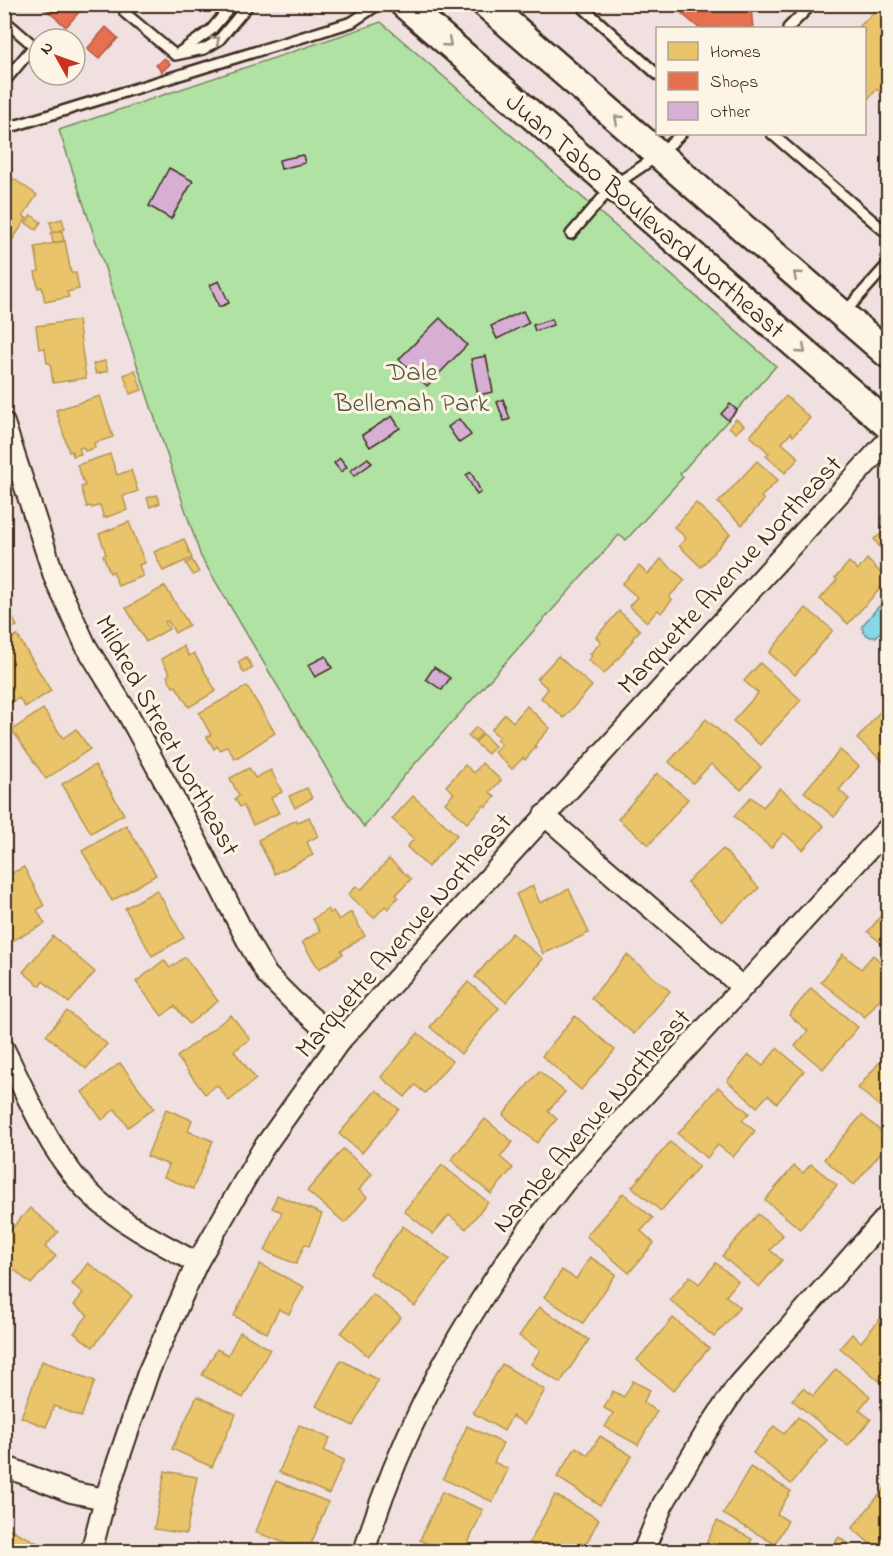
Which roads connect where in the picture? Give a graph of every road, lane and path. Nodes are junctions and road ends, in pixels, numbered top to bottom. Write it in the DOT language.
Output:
graph roads {
  1 [pos="132,4"];
  2 [pos="233,4"];
  3 [pos="249,4"];
  4 [pos="379,4"];
  5 [pos="404,4"];
  6 [pos="486,4"];
  7 [pos="579,4"];
  8 [pos="812,4"];
  9 [pos="4,20"];
  10 [pos="789,27"];
  11 [pos="175,55"];
  12 [pos="656,74"];
  13 [pos="4,82"];
  14 [pos="7,126"];
  15 [pos="680,135"];
  16 [pos="773,135"];
  17 [pos="659,155"];
  18 [pos="613,186"];
  19 [pos="571,234"];
  20 [pos="888,234"];
  21 [pos="888,264"];
  22 [pos="843,315"];
  23 [pos="888,354"];
  24 [pos="4,423"];
  25 [pos="888,425"];
  26 [pos="888,440"];
  27 [pos="544,816"];
  28 [pos="888,828"];
  29 [pos="742,987"];
  30 [pos="339,1042"];
  31 [pos="4,1049"];
  32 [pos="888,1215"];
  33 [pos="197,1263"];
  34 [pos="4,1466"];
  35 [pos="105,1499"];
  36 [pos="91,1551"];
  37 [pos="364,1551"];
  38 [pos="643,1551"];
  1 -- 11 [label="lane"];
  2 -- 11 [label="lane"];
  11 -- 3 [label="lane, one-way"];
  4 -- 14 [label="lane"];
  5 -- 18 [label="main road, Juan Tabo Boulevard Northeast, one-way"];
  17 -- 6 [label="main road, Juan Tabo Boulevard Northeast, one-way"];
  7 -- 12 [label="lane"];
  8 -- 10 [label="lane"];
  9 -- 13 [label="lane"];
  15 -- 17 [label="lane"];
  16 -- 20 [label="lane"];
  17 -- 18 [label="lane"];
  22 -- 17 [label="main road, Juan Tabo Boulevard Northeast, one-way"];
  18 -- 19 [label="lane"];
  18 -- 25 [label="main road, Juan Tabo Boulevard Northeast, one-way"];
  21 -- 22 [label="lane"];
  22 -- 23 [label="main road, Juan Tabo Boulevard Northeast"];
  24 -- 30 [label="street, Mildred Street Northeast"];
  26 -- 27 [label="street, Marquette Avenue Northeast"];
  27 -- 29 [label="street"];
  27 -- 30 [label="street, Marquette Avenue Northeast"];
  28 -- 29 [label="street, Nambe Avenue Northeast"];
  29 -- 37 [label="street, Nambe Avenue Northeast"];
  30 -- 33 [label="street, Marquette Avenue Northeast"];
  31 -- 33 [label="street"];
  32 -- 38 [label="street"];
  33 -- 35 [label="street, Marquette Avenue Northeast"];
  34 -- 35 [label="street"];
  35 -- 36 [label="street, Marquette Avenue Northeast"];
}
